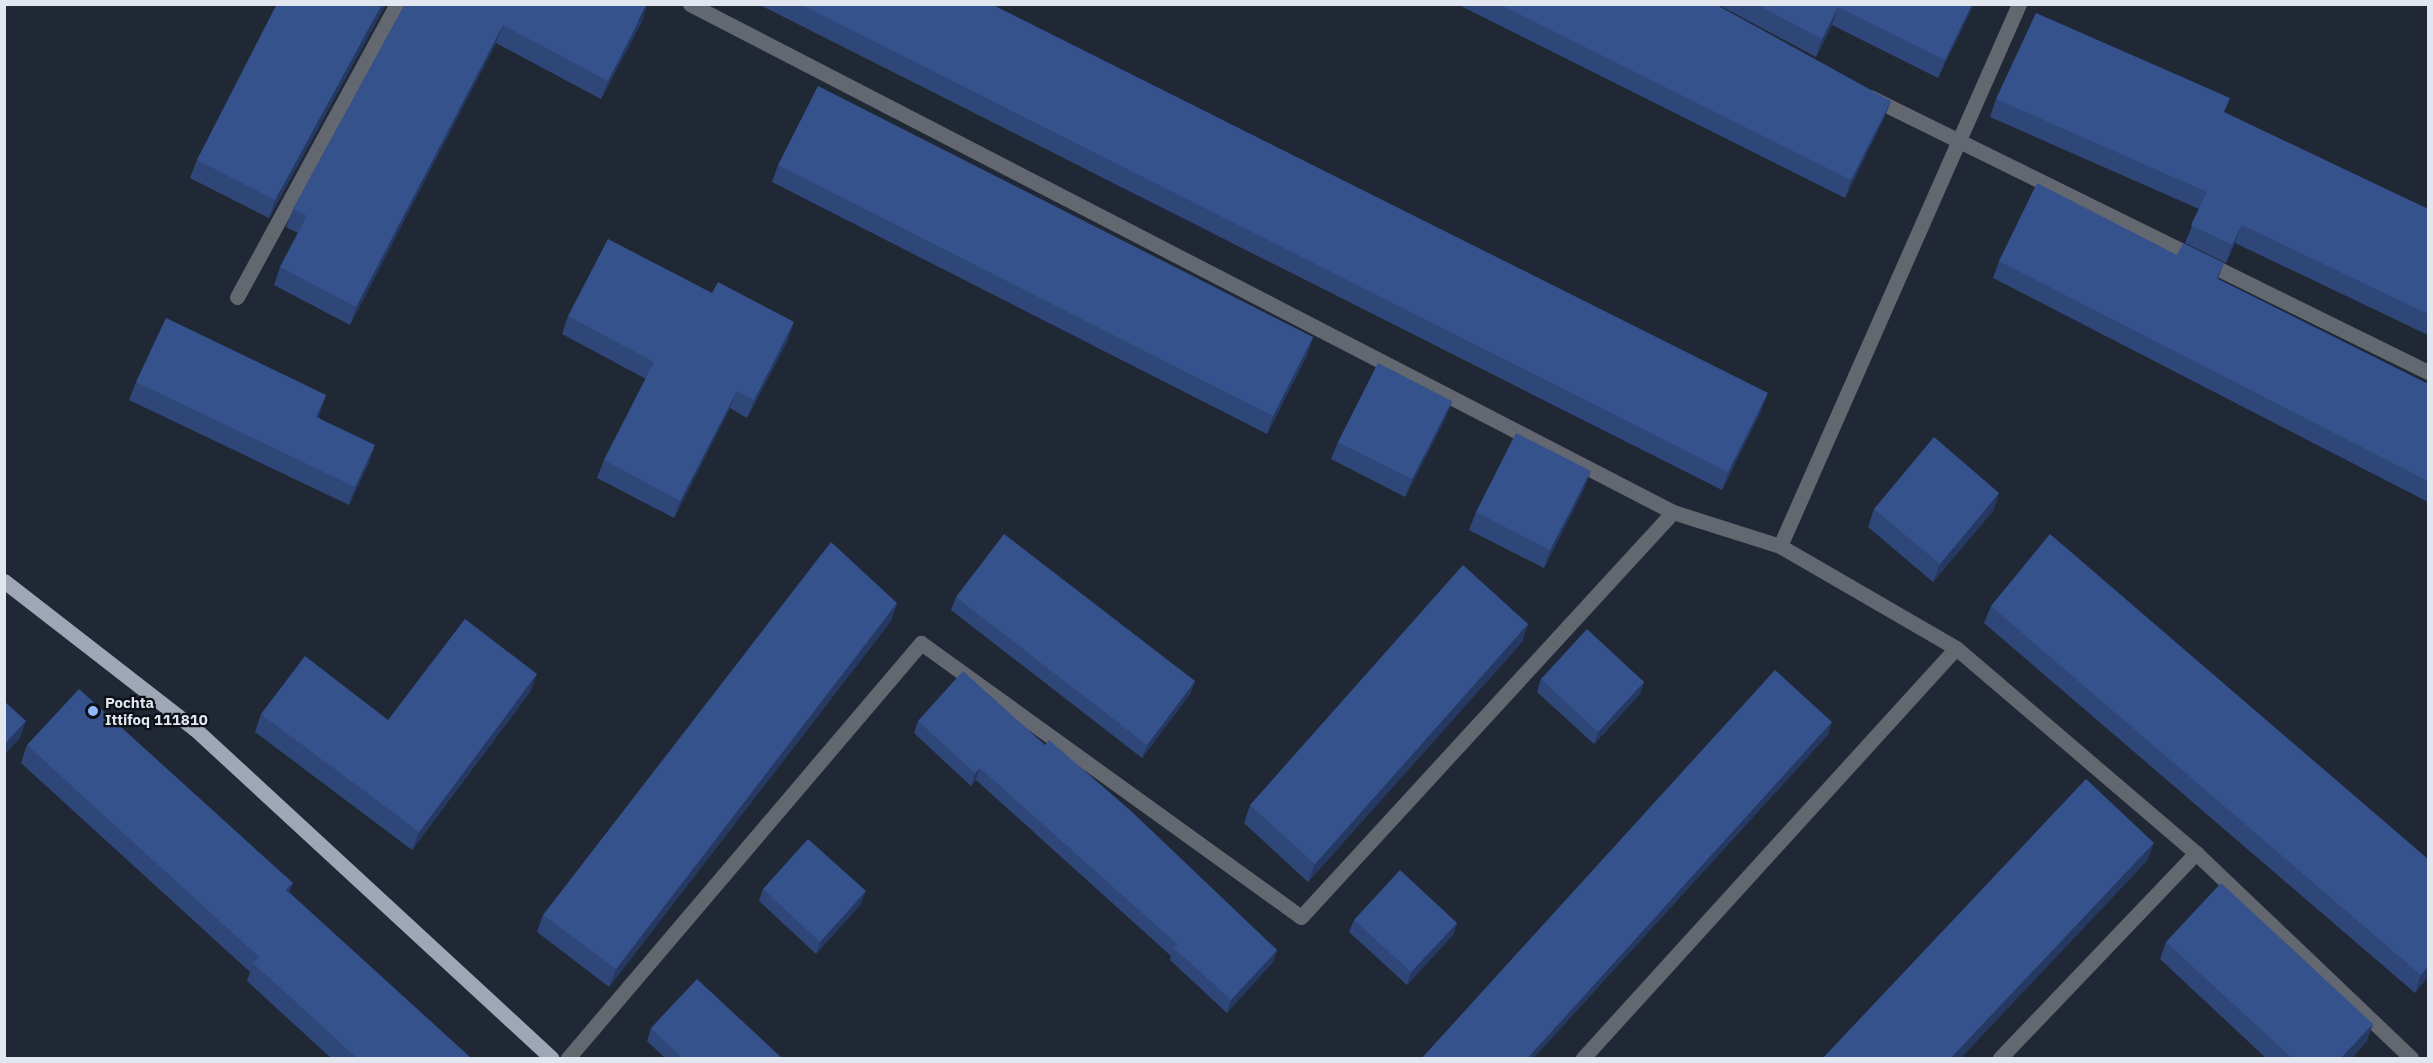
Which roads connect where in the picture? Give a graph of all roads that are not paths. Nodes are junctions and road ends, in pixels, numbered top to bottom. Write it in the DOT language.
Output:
graph roads {
  1 [pos="397,4"];
  2 [pos="690,4"];
  3 [pos="2019,4"];
  4 [pos="1858,91"];
  5 [pos="1960,145"];
  6 [pos="237,297"];
  7 [pos="2428,372"];
  8 [pos="1673,512"];
  9 [pos="1780,546"];
  10 [pos="4,581"];
  11 [pos="1956,648"];
  12 [pos="2196,853"];
  13 [pos="552,1059"];
  14 [pos="568,1059"];
  15 [pos="1583,1059"];
  16 [pos="2000,1059"];
  17 [pos="2411,1059"];
  1 -- 6 [label="street"];
  2 -- 8 [label="street"];
  3 -- 5 [label="street"];
  4 -- 5 [label="street"];
  5 -- 7 [label="street"];
  5 -- 9 [label="street"];
  8 -- 9 [label="street"];
  8 -- 14 [label="street"];
  9 -- 11 [label="street"];
  10 -- 13 [label="main road"];
  11 -- 12 [label="street"];
  11 -- 15 [label="street"];
  12 -- 16 [label="street"];
  12 -- 17 [label="street"];
}
